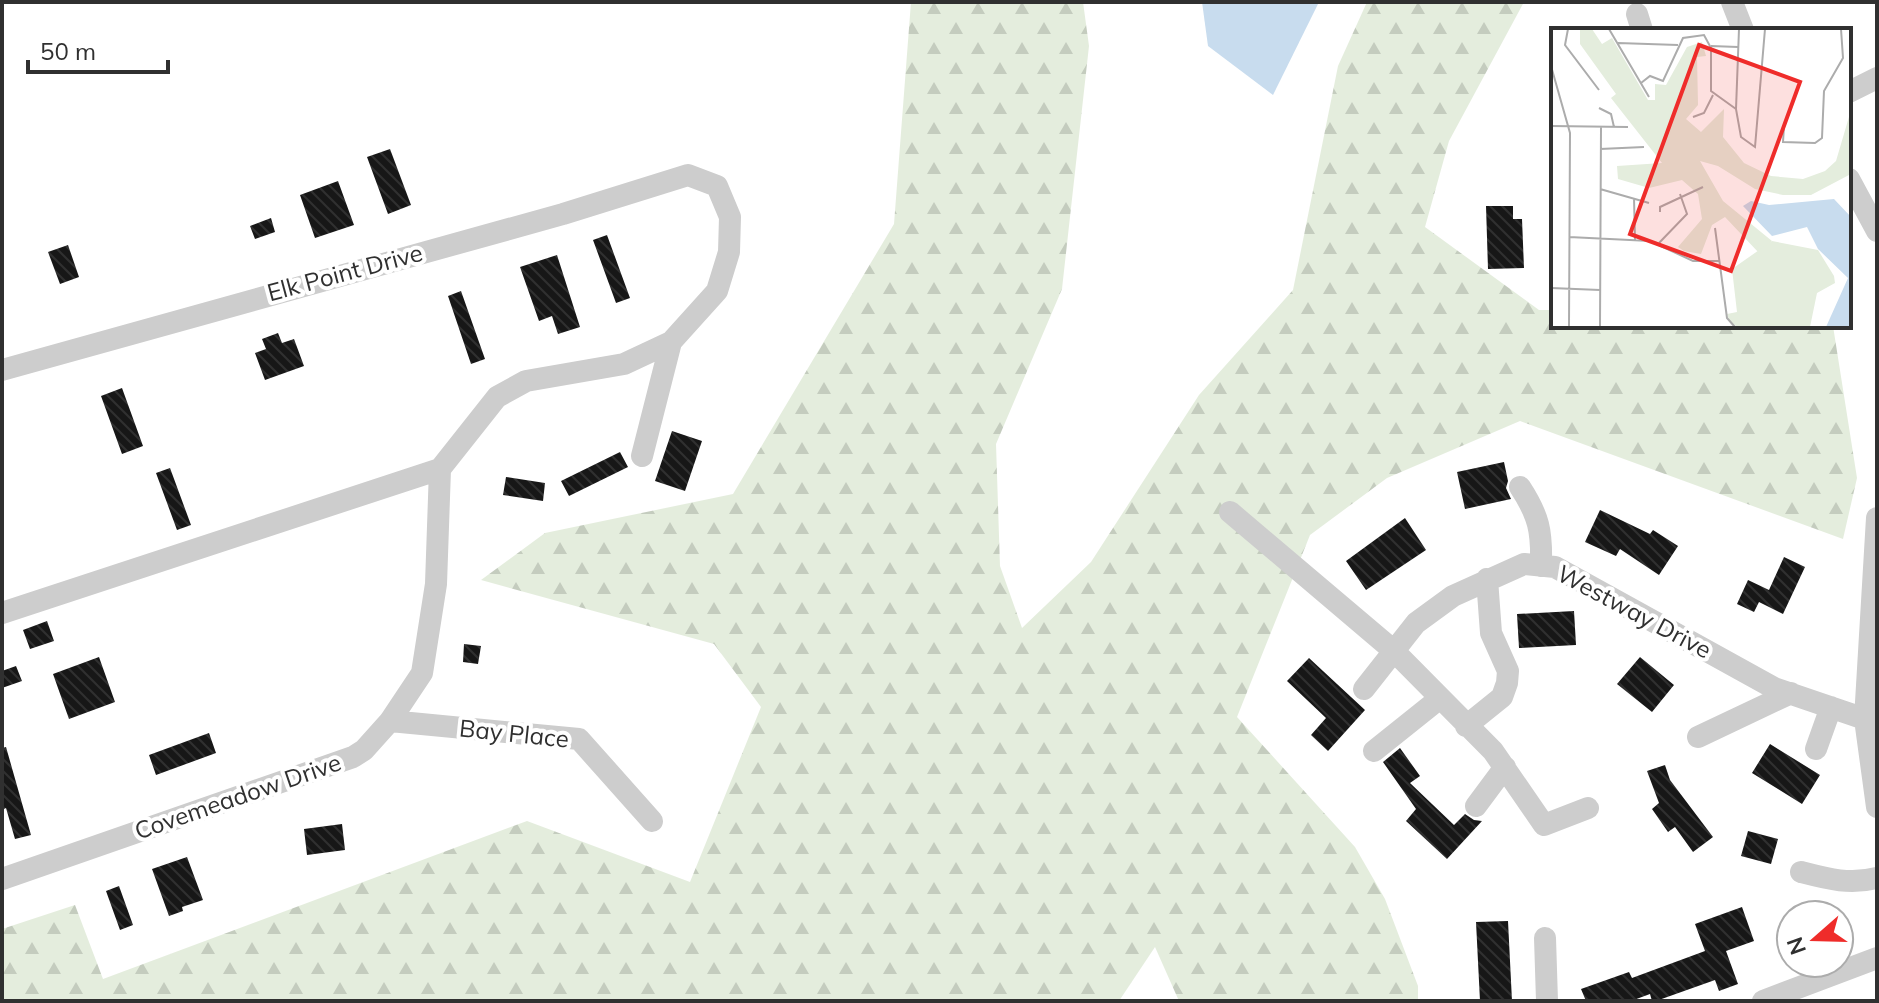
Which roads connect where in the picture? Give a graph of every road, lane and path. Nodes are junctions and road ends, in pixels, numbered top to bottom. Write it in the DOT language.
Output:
graph roads {
  1 [pos="1732,2"];
  2 [pos="1742,28"];
  3 [pos="1877,78"];
  4 [pos="1851,91"];
  5 [pos="1851,183"];
  6 [pos="1877,231"];
  7 [pos="671,342"];
  8 [pos="2,370"];
  9 [pos="642,456"];
  10 [pos="440,469"];
  11 [pos="1520,487"];
  12 [pos="1230,512"];
  13 [pos="1877,518"];
  14 [pos="1541,566"];
  15 [pos="1487,579"];
  16 [pos="2,613"];
  17 [pos="1394,651"];
  18 [pos="1364,689"];
  19 [pos="1791,693"];
  20 [pos="1439,699"];
  21 [pos="1831,707"];
  22 [pos="1865,719"];
  23 [pos="390,721"];
  24 [pos="1466,726"];
  25 [pos="1698,737"];
  26 [pos="1816,749"];
  27 [pos="1374,751"];
  28 [pos="1505,767"];
  29 [pos="1476,806"];
  30 [pos="1877,807"];
  31 [pos="1588,808"];
  32 [pos="652,821"];
  33 [pos="1801,872"];
  34 [pos="1877,878"];
  35 [pos="2,879"];
  36 [pos="1545,938"];
  37 [pos="1877,958"];
  38 [pos="1547,1001"];
  39 [pos="1763,1001"];
  1 -- 2 [label="street"];
  3 -- 4 [label="street"];
  5 -- 6 [label="street"];
  7 -- 8 [label="street, Elk Point Drive"];
  7 -- 9 [label="street"];
  7 -- 10 [label="street"];
  10 -- 16 [label="street"];
  10 -- 23 [label="street, Covemeadow Drive"];
  11 -- 14 [label="street"];
  12 -- 17 [label="street"];
  13 -- 22 [label="street"];
  14 -- 15 [label="street, Westway Drive"];
  14 -- 19 [label="street, Westway Drive"];
  15 -- 17 [label="street, Westway Drive"];
  15 -- 24 [label="street"];
  17 -- 18 [label="street, Westway Drive"];
  17 -- 20 [label="street"];
  19 -- 21 [label="street, Westway Drive"];
  19 -- 25 [label="street"];
  20 -- 24 [label="street"];
  20 -- 27 [label="street"];
  21 -- 22 [label="street, Westway Drive"];
  21 -- 26 [label="street"];
  22 -- 30 [label="street"];
  23 -- 32 [label="street, Bay Place"];
  23 -- 35 [label="street, Covemeadow Drive"];
  24 -- 28 [label="street"];
  28 -- 29 [label="street"];
  28 -- 31 [label="street"];
  33 -- 34 [label="street"];
  36 -- 38 [label="street"];
  37 -- 39 [label="street"];
}
